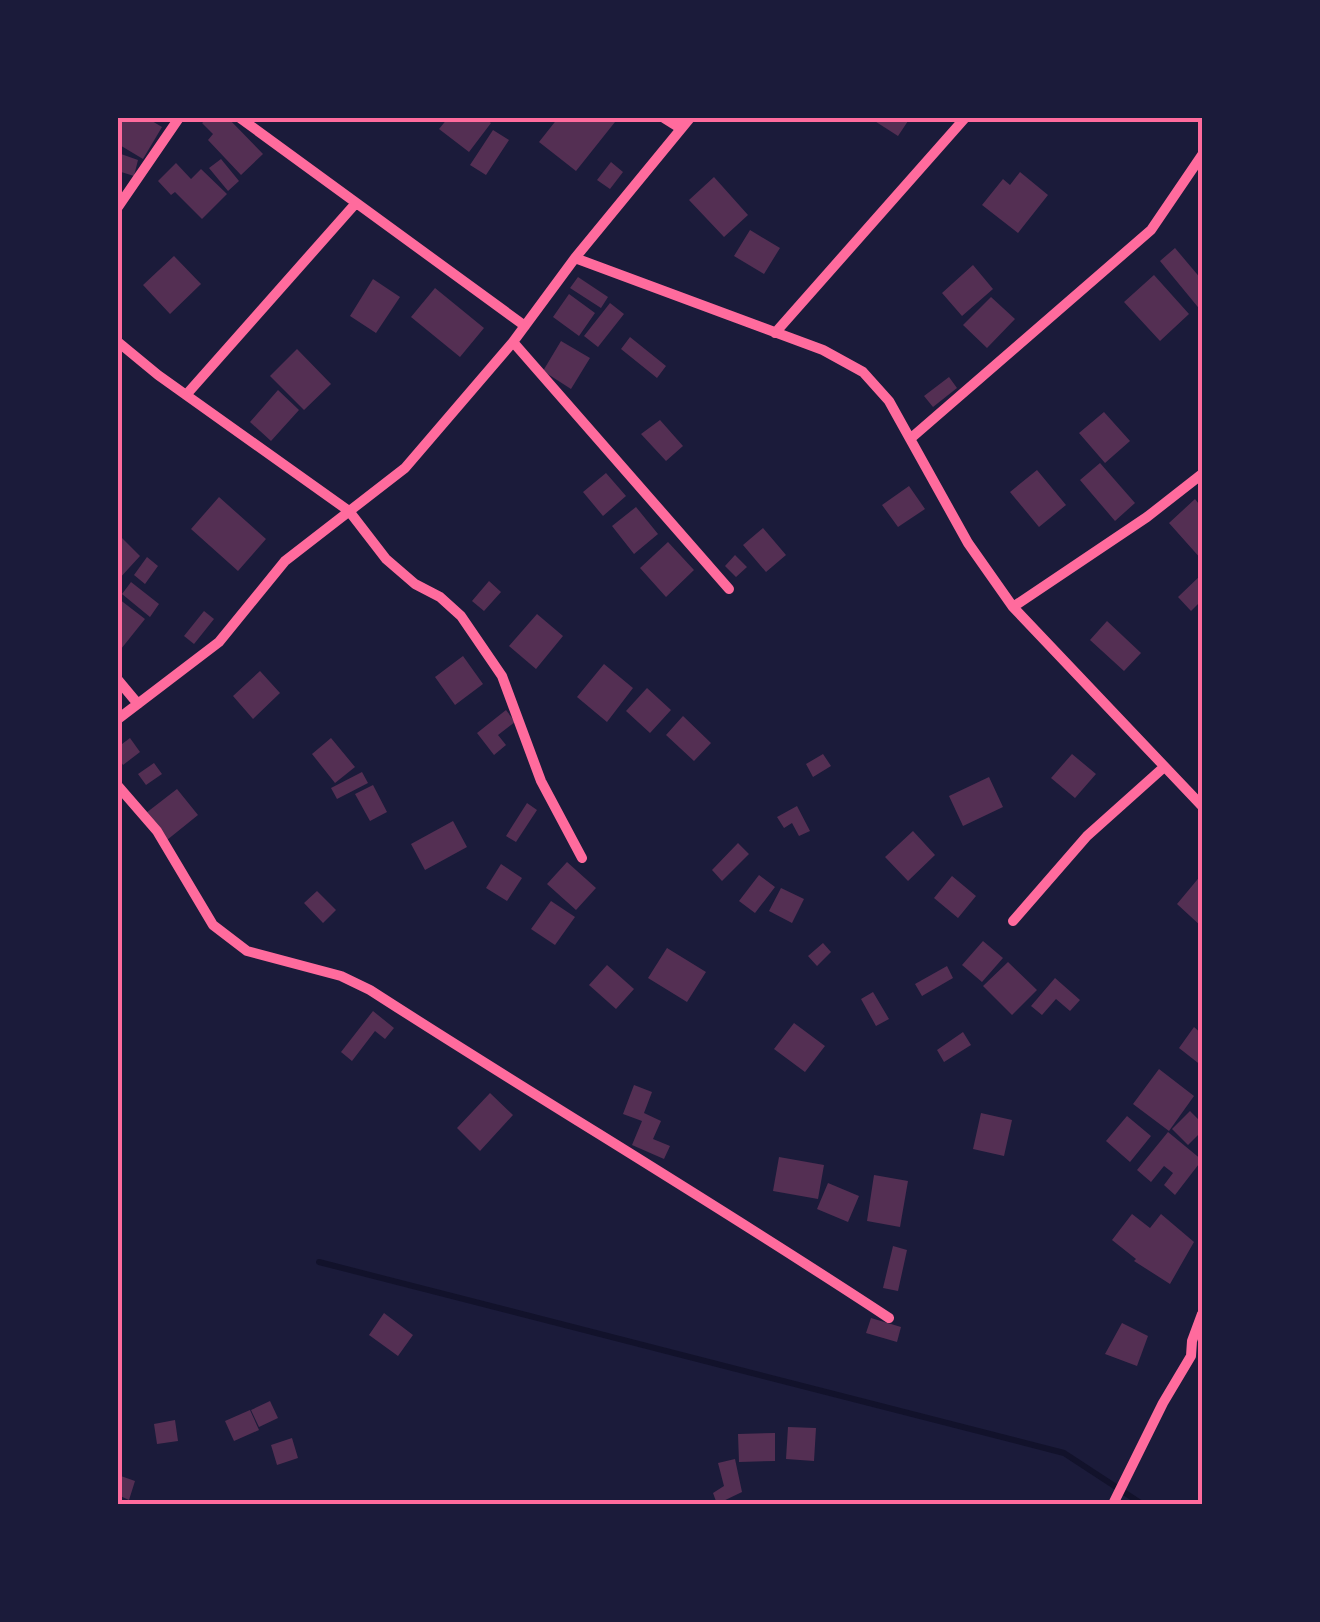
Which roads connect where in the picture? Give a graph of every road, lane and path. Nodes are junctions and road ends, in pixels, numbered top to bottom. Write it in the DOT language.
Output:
graph roads {
  1 [pos="179,118"];
  2 [pos="240,118"];
  3 [pos="664,118"];
  4 [pos="690,118"];
  5 [pos="966,118"];
  6 [pos="680,128"];
  7 [pos="1202,156"];
  8 [pos="356,203"];
  9 [pos="118,207"];
  10 [pos="575,258"];
  11 [pos="524,326"];
  12 [pos="775,333"];
  13 [pos="118,342"];
  14 [pos="513,342"];
  15 [pos="186,395"];
  16 [pos="910,439"];
  17 [pos="1202,474"];
  18 [pos="349,511"];
  19 [pos="729,589"];
  20 [pos="1013,607"];
  21 [pos="118,680"];
  22 [pos="138,704"];
  23 [pos="118,719"];
  24 [pos="1163,768"];
  25 [pos="118,786"];
  26 [pos="1202,806"];
  27 [pos="582,858"];
  28 [pos="1014,921"];
  29 [pos="1202,1314"];
  30 [pos="889,1318"];
  31 [pos="1113,1504"];
  1 -- 9 [label="street"];
  2 -- 8 [label="street"];
  3 -- 6 [label="street"];
  4 -- 6 [label="street"];
  5 -- 12 [label="street"];
  6 -- 10 [label="street"];
  7 -- 16 [label="street"];
  8 -- 11 [label="street"];
  8 -- 15 [label="street"];
  10 -- 11 [label="street"];
  10 -- 12 [label="street"];
  11 -- 14 [label="street"];
  12 -- 16 [label="street"];
  13 -- 15 [label="street"];
  14 -- 18 [label="street"];
  14 -- 19 [label="street"];
  15 -- 18 [label="street"];
  16 -- 20 [label="street"];
  17 -- 20 [label="street"];
  18 -- 22 [label="street"];
  18 -- 27 [label="street"];
  20 -- 24 [label="street"];
  21 -- 22 [label="street"];
  22 -- 23 [label="street"];
  24 -- 26 [label="street"];
  24 -- 28 [label="street"];
  25 -- 30 [label="street"];
  29 -- 31 [label="street"];
}
